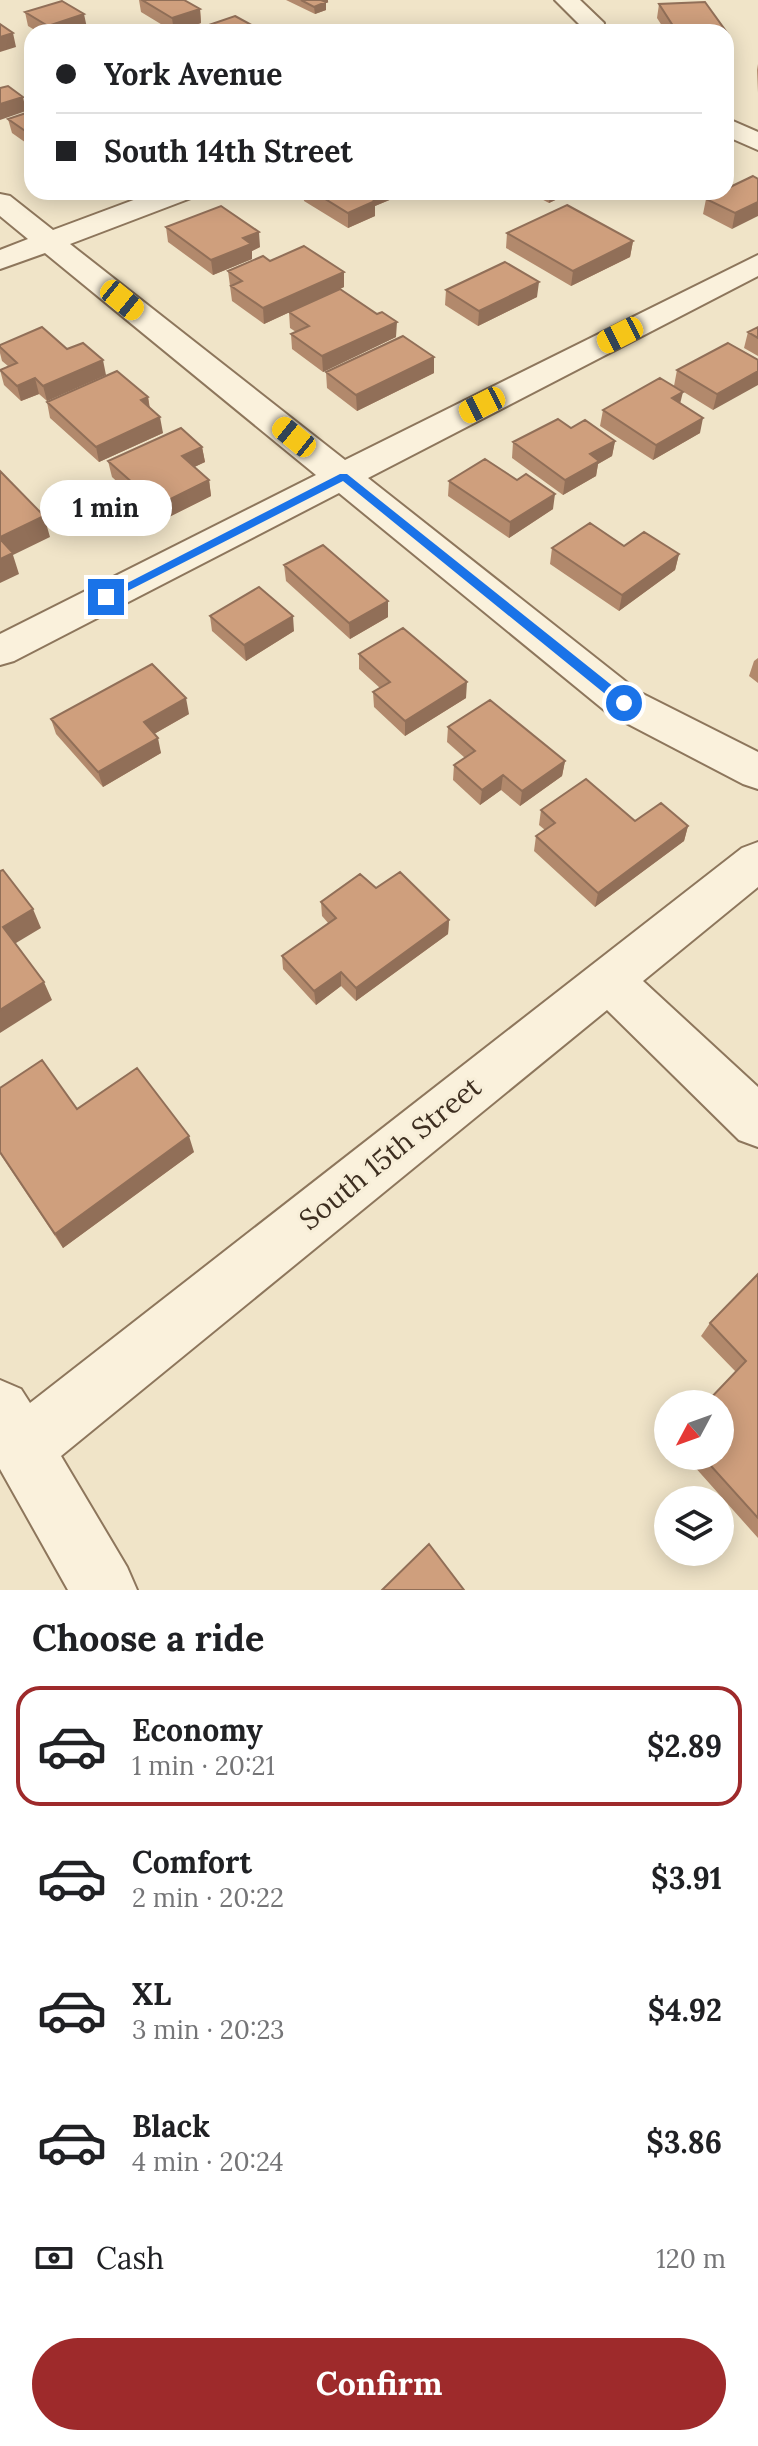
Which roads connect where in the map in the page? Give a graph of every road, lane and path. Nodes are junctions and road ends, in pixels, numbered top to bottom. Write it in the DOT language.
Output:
graph roads {
  1 [pos="566,0"];
  2 [pos="592,24"];
  3 [pos="734,130"];
  4 [pos="758,142"];
  5 [pos="159,200"];
  6 [pos="0,202"];
  7 [pos="48,241"];
  8 [pos="0,260"];
  9 [pos="758,264"];
  10 [pos="343,476"];
  11 [pos="0,651"];
  12 [pos="758,772"];
  13 [pos="758,861"];
  14 [pos="608,979"];
  15 [pos="758,1122"];
  16 [pos="11,1429"];
  17 [pos="104,1590"];
  1 -- 2 [label="street"];
  3 -- 4 [label="street"];
  5 -- 7 [label="street"];
  6 -- 7 [label="street"];
  7 -- 8 [label="street"];
  7 -- 10 [label="street"];
  9 -- 10 [label="street"];
  10 -- 11 [label="street"];
  10 -- 12 [label="street"];
  13 -- 14 [label="street, South 15th Street"];
  14 -- 15 [label="street"];
  14 -- 16 [label="street, South 15th Street"];
  16 -- 17 [label="street"];
}
